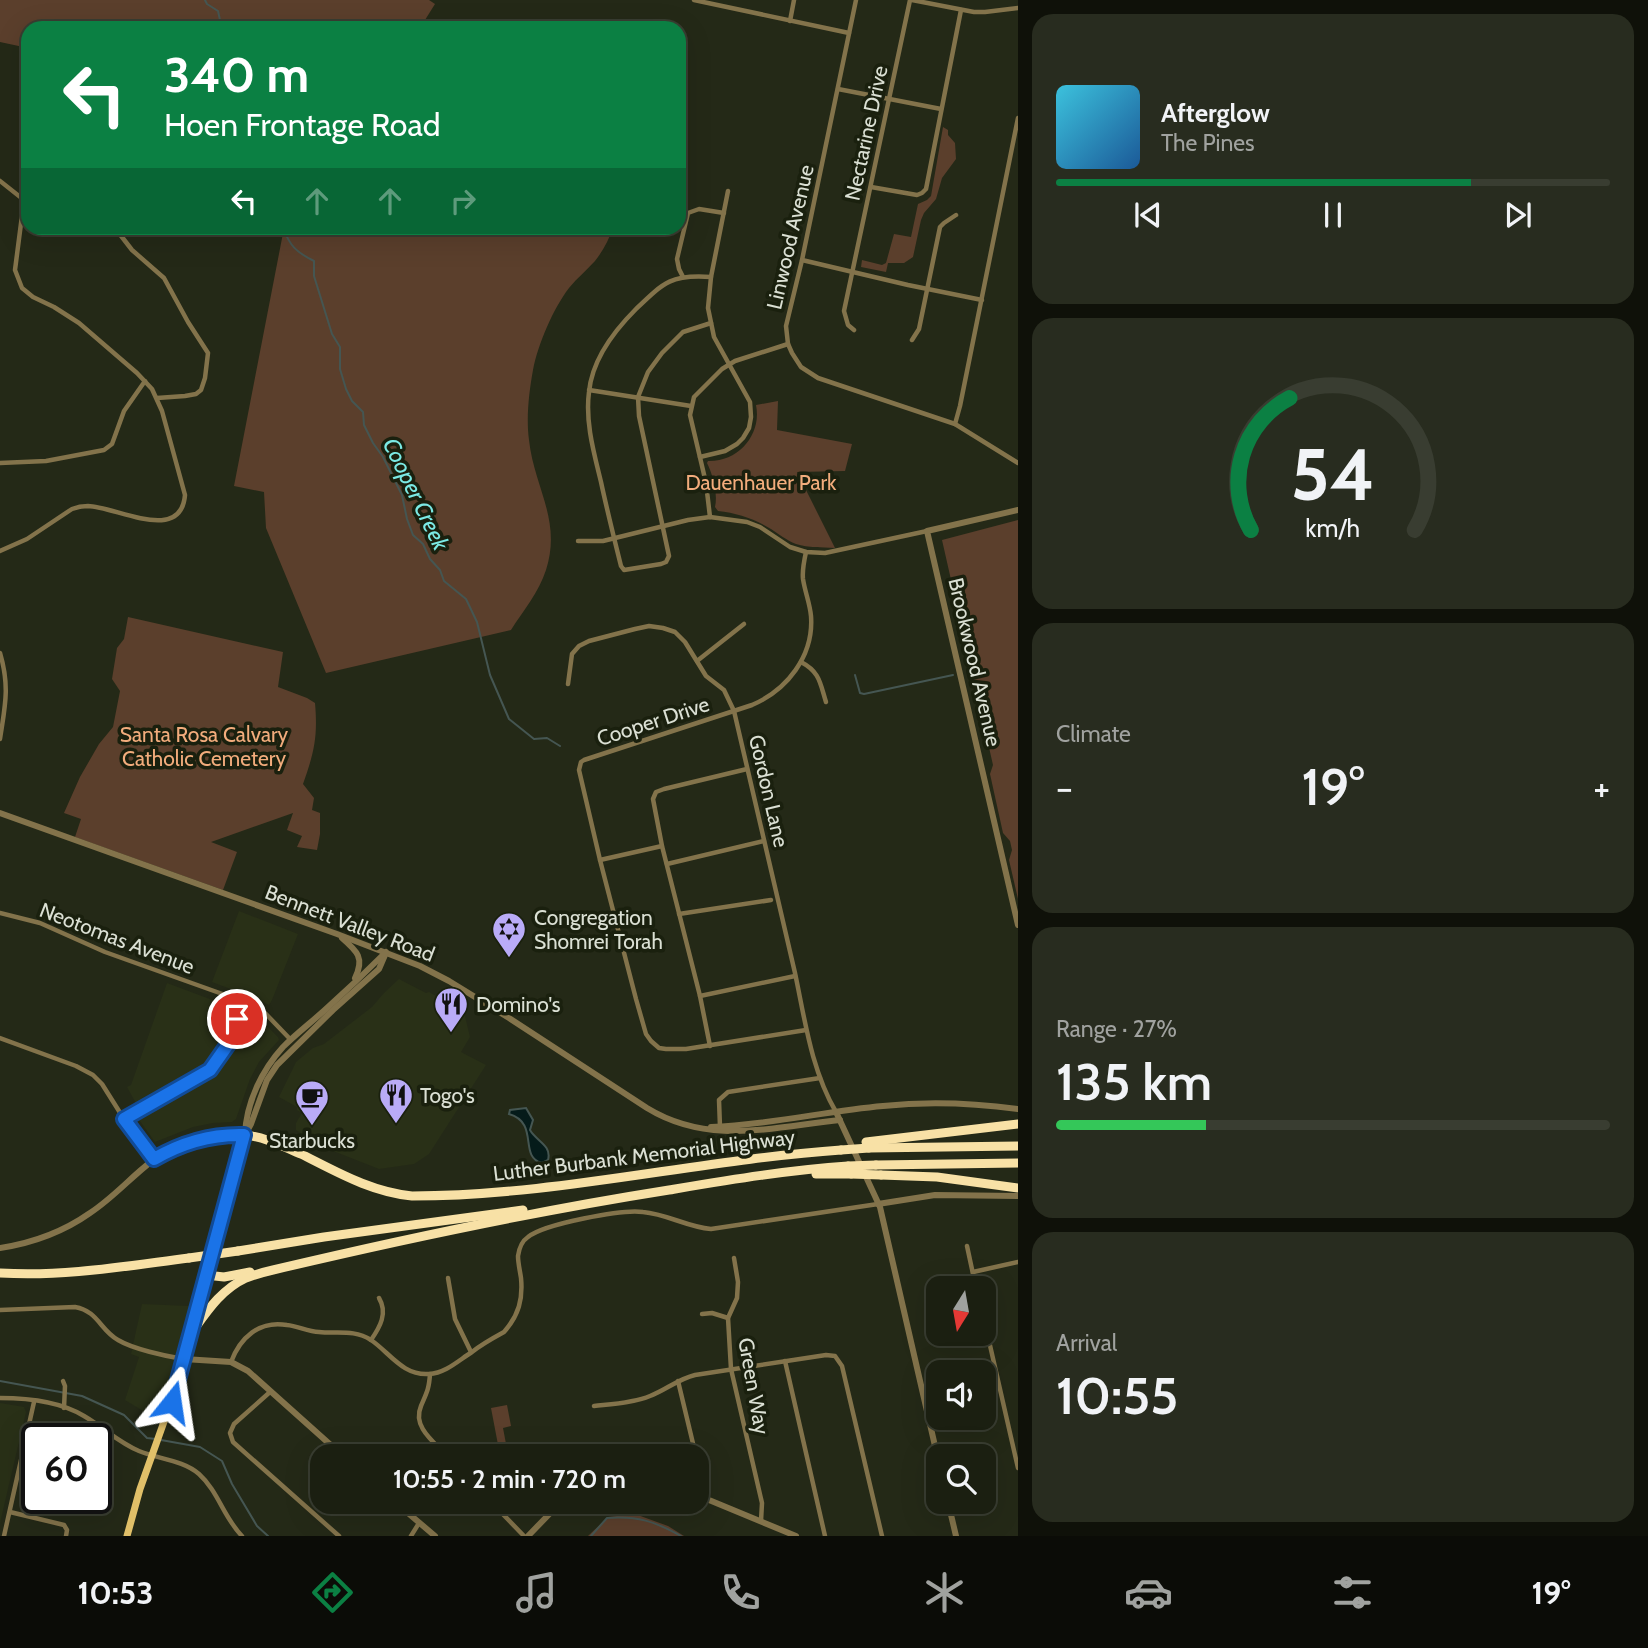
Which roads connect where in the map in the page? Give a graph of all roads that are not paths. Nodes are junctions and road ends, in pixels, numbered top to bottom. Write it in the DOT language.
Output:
graph roads {
  1 [pos="694,0"];
  2 [pos="794,0"];
  3 [pos="856,0"];
  4 [pos="911,0"];
  5 [pos="1018,8"];
  6 [pos="961,10"];
  7 [pos="790,21"];
  8 [pos="849,33"];
  9 [pos="838,89"];
  10 [pos="889,100"];
  11 [pos="941,110"];
  12 [pos="1018,118"];
  13 [pos="0,181"];
  14 [pos="871,187"];
  15 [pos="729,191"];
  16 [pos="21,197"];
  17 [pos="724,213"];
  18 [pos="956,215"];
  19 [pos="686,221"];
  20 [pos="21,232"];
  21 [pos="120,235"];
  22 [pos="683,235"];
  23 [pos="802,260"];
  24 [pos="853,272"];
  25 [pos="683,277"];
  26 [pos="712,277"];
  27 [pos="928,289"];
  28 [pos="982,300"];
  29 [pos="711,323"];
  30 [pos="854,330"];
  31 [pos="912,340"];
  32 [pos="788,344"];
  33 [pos="730,364"];
  34 [pos="145,381"];
  35 [pos="589,390"];
  36 [pos="638,397"];
  37 [pos="157,398"];
  38 [pos="691,406"];
  39 [pos="955,424"];
  40 [pos="700,457"];
  41 [pos="0,463"];
  42 [pos="1018,463"];
  43 [pos="1018,510"];
  44 [pos="710,517"];
  45 [pos="662,526"];
  46 [pos="927,531"];
  47 [pos="614,538"];
  48 [pos="578,541"];
  49 [pos="0,551"];
  50 [pos="806,552"];
  51 [pos="744,624"];
  52 [pos="0,653"];
  53 [pos="696,661"];
  54 [pos="801,662"];
  55 [pos="568,684"];
  56 [pos="826,702"];
  57 [pos="734,711"];
  58 [pos="0,739"];
  59 [pos="747,769"];
  60 [pos="0,813"];
  61 [pos="764,841"];
  62 [pos="662,846"];
  63 [pos="600,860"];
  64 [pos="667,864"];
  65 [pos="771,900"];
  66 [pos="0,913"];
  67 [pos="679,914"];
  68 [pos="1018,925"];
  69 [pos="337,934"];
  70 [pos="386,952"];
  71 [pos="795,976"];
  72 [pos="351,985"];
  73 [pos="700,996"];
  74 [pos="242,1001"];
  75 [pos="806,1030"];
  76 [pos="0,1038"];
  77 [pos="291,1040"];
  78 [pos="710,1046"];
  79 [pos="820,1079"];
  80 [pos="1018,1109"];
  81 [pos="836,1112"];
  82 [pos="124,1119"];
  83 [pos="840,1120"];
  84 [pos="1018,1124"];
  85 [pos="720,1127"];
  86 [pos="703,1129"];
  87 [pos="244,1135"];
  88 [pos="867,1145"];
  89 [pos="1018,1146"];
  90 [pos="154,1159"];
  91 [pos="1018,1163"];
  92 [pos="850,1170"];
  93 [pos="1018,1188"];
  94 [pos="1018,1196"];
  95 [pos="618,1198"];
  96 [pos="878,1204"];
  97 [pos="967,1246"];
  98 [pos="0,1248"];
  99 [pos="734,1258"];
  100 [pos="1018,1262"];
  101 [pos="273,1270"];
  102 [pos="973,1272"];
  103 [pos="0,1273"];
  104 [pos="206,1275"];
  105 [pos="974,1276"];
  106 [pos="448,1278"];
  107 [pos="379,1298"];
  108 [pos="0,1310"];
  109 [pos="702,1314"];
  110 [pos="728,1318"];
  111 [pos="190,1335"];
  112 [pos="371,1340"];
  113 [pos="990,1346"];
  114 [pos="471,1352"];
  115 [pos="184,1359"];
  116 [pos="231,1362"];
  117 [pos="785,1362"];
  118 [pos="731,1369"];
  119 [pos="430,1374"];
  120 [pos="678,1381"];
  121 [pos="64,1383"];
  122 [pos="270,1392"];
  123 [pos="0,1398"];
  124 [pos="34,1402"];
  125 [pos="594,1406"];
  126 [pos="64,1408"];
  127 [pos="95,1423"];
  128 [pos="112,1434"];
  129 [pos="329,1444"];
  130 [pos="436,1444"];
  131 [pos="693,1444"];
  132 [pos="934,1444"];
  133 [pos="152,1456"];
  134 [pos="1018,1468"];
  135 [pos="709,1500"];
  136 [pos="10,1512"];
  137 [pos="409,1514"];
  138 [pos="503,1514"];
  139 [pos="549,1514"];
  140 [pos="951,1514"];
  141 [pos="761,1521"];
  142 [pos="419,1522"];
  143 [pos="776,1531"];
  144 [pos="4,1536"];
  145 [pos="66,1536"];
  146 [pos="127,1536"];
  147 [pos="242,1536"];
  148 [pos="339,1536"];
  149 [pos="411,1536"];
  150 [pos="435,1536"];
  151 [pos="526,1536"];
  152 [pos="796,1536"];
  153 [pos="825,1536"];
  154 [pos="882,1536"];
  155 [pos="956,1536"];
  1 -- 7 [label="street"];
  2 -- 7 [label="street"];
  3 -- 8 [label="street, Linwood Avenue"];
  4 -- 6 [label="street"];
  4 -- 10 [label="street, Nectarine Drive"];
  5 -- 6 [label="street"];
  6 -- 11 [label="street"];
  7 -- 8 [label="street"];
  8 -- 9 [label="street, Linwood Avenue"];
  9 -- 10 [label="street"];
  9 -- 23 [label="street, Linwood Avenue"];
  10 -- 11 [label="street"];
  10 -- 14 [label="street, Nectarine Drive"];
  11 -- 14 [label="street"];
  12 -- 28 [label="street"];
  13 -- 16 [label="street"];
  14 -- 24 [label="street, Nectarine Drive"];
  15 -- 17 [label="street"];
  17 -- 19 [label="street"];
  17 -- 26 [label="street"];
  18 -- 27 [label="street"];
  20 -- 34 [label="street"];
  21 -- 37 [label="street"];
  22 -- 25 [label="street"];
  23 -- 24 [label="street"];
  23 -- 32 [label="street, Linwood Avenue"];
  24 -- 27 [label="street"];
  24 -- 30 [label="street, Nectarine Drive"];
  25 -- 26 [label="street"];
  25 -- 35 [label="street"];
  26 -- 29 [label="street"];
  27 -- 28 [label="street"];
  27 -- 31 [label="street"];
  28 -- 39 [label="street"];
  29 -- 33 [label="street"];
  29 -- 36 [label="street"];
  32 -- 33 [label="street"];
  32 -- 39 [label="street"];
  33 -- 38 [label="street"];
  33 -- 40 [label="street"];
  34 -- 37 [label="street"];
  34 -- 41 [label="street"];
  35 -- 36 [label="street"];
  35 -- 47 [label="street"];
  36 -- 38 [label="street"];
  36 -- 45 [label="street"];
  37 -- 49 [label="street"];
  38 -- 40 [label="street"];
  39 -- 42 [label="street"];
  40 -- 44 [label="street"];
  43 -- 46 [label="street"];
  44 -- 45 [label="street"];
  44 -- 50 [label="street"];
  45 -- 47 [label="street"];
  45 -- 47 [label="street"];
  46 -- 50 [label="street"];
  46 -- 68 [label="street, Brookwood Avenue"];
  47 -- 48 [label="street"];
  50 -- 54 [label="street, Cooper Drive"];
  51 -- 53 [label="street"];
  52 -- 58 [label="street"];
  53 -- 55 [label="street, Gordon Lane"];
  53 -- 57 [label="street, Gordon Lane"];
  54 -- 56 [label="street"];
  54 -- 57 [label="street, Cooper Drive"];
  57 -- 59 [label="street, Gordon Lane"];
  57 -- 63 [label="street, Cooper Drive"];
  59 -- 61 [label="street, Gordon Lane"];
  59 -- 62 [label="street"];
  60 -- 69 [label="street, Bennett Valley Road"];
  61 -- 64 [label="street"];
  61 -- 71 [label="street, Gordon Lane"];
  62 -- 63 [label="street"];
  62 -- 64 [label="street"];
  63 -- 78 [label="street, Cooper Drive"];
  64 -- 67 [label="street"];
  65 -- 67 [label="street"];
  66 -- 74 [label="street, Neotomas Avenue"];
  67 -- 73 [label="street"];
  69 -- 70 [label="street, Bennett Valley Road"];
  69 -- 72 [label="street"];
  70 -- 72 [label="street"];
  70 -- 86 [label="street, Bennett Valley Road"];
  70 -- 87 [label="street"];
  71 -- 73 [label="street"];
  71 -- 75 [label="street, Gordon Lane"];
  72 -- 77 [label="street"];
  73 -- 78 [label="street"];
  74 -- 77 [label="street, Neotomas Avenue"];
  74 -- 82 [label="street"];
  75 -- 78 [label="street, Cooper Drive"];
  75 -- 79 [label="street, Gordon Lane"];
  76 -- 82 [label="street"];
  77 -- 87 [label="street"];
  79 -- 81 [label="street, Gordon Lane"];
  79 -- 85 [label="street"];
  80 -- 81 [label="street, Bennett Valley Road"];
  81 -- 83 [label="street"];
  81 -- 85 [label="street, Bennett Valley Road"];
  82 -- 90 [label="street"];
  83 -- 86 [label="street, Bennett Valley Road"];
  83 -- 96 [label="street"];
  84 -- 88 [label="highway"];
  85 -- 86 [label="street, Bennett Valley Road"];
  87 -- 88 [label="highway, Luther Burbank Memorial Highway, bridge"];
  87 -- 90 [label="street"];
  87 -- 104 [label="main road"];
  88 -- 89 [label="highway, Luther Burbank Memorial Highway"];
  90 -- 98 [label="street"];
  91 -- 92 [label="highway, Luther Burbank Memorial Highway, bridge"];
  92 -- 93 [label="highway, bridge"];
  92 -- 95 [label="highway, Luther Burbank Memorial Highway"];
  94 -- 96 [label="street"];
  95 -- 101 [label="highway"];
  95 -- 103 [label="highway, bridge"];
  96 -- 114 [label="street"];
  96 -- 132 [label="street"];
  97 -- 102 [label="street"];
  99 -- 110 [label="street, Green Way"];
  100 -- 102 [label="street"];
  101 -- 104 [label="highway"];
  101 -- 111 [label="highway"];
  102 -- 105 [label="street"];
  104 -- 111 [label="main road"];
  106 -- 114 [label="street"];
  107 -- 112 [label="street"];
  108 -- 115 [label="street"];
  109 -- 110 [label="street"];
  110 -- 118 [label="street, Green Way"];
  111 -- 115 [label="main road"];
  112 -- 116 [label="street"];
  112 -- 119 [label="street"];
  113 -- 134 [label="street"];
  114 -- 119 [label="street"];
  115 -- 116 [label="street"];
  115 -- 133 [label="main road"];
  116 -- 122 [label="street"];
  117 -- 118 [label="street"];
  117 -- 153 [label="street"];
  117 -- 154 [label="street"];
  118 -- 120 [label="street"];
  118 -- 141 [label="street, Green Way"];
  119 -- 130 [label="street"];
  120 -- 125 [label="street"];
  120 -- 131 [label="street"];
  121 -- 126 [label="street"];
  122 -- 129 [label="street"];
  122 -- 148 [label="street"];
  123 -- 124 [label="street"];
  124 -- 126 [label="street"];
  124 -- 136 [label="street"];
  126 -- 127 [label="street"];
  128 -- 133 [label="street"];
  133 -- 146 [label="main road"];
  133 -- 147 [label="street"];
  135 -- 141 [label="street"];
  136 -- 144 [label="street"];
  136 -- 145 [label="street"];
  137 -- 142 [label="street"];
  138 -- 151 [label="street"];
  139 -- 151 [label="street"];
  140 -- 155 [label="street"];
  141 -- 143 [label="street"];
  142 -- 149 [label="street"];
  142 -- 150 [label="street"];
  143 -- 152 [label="street"];
}
